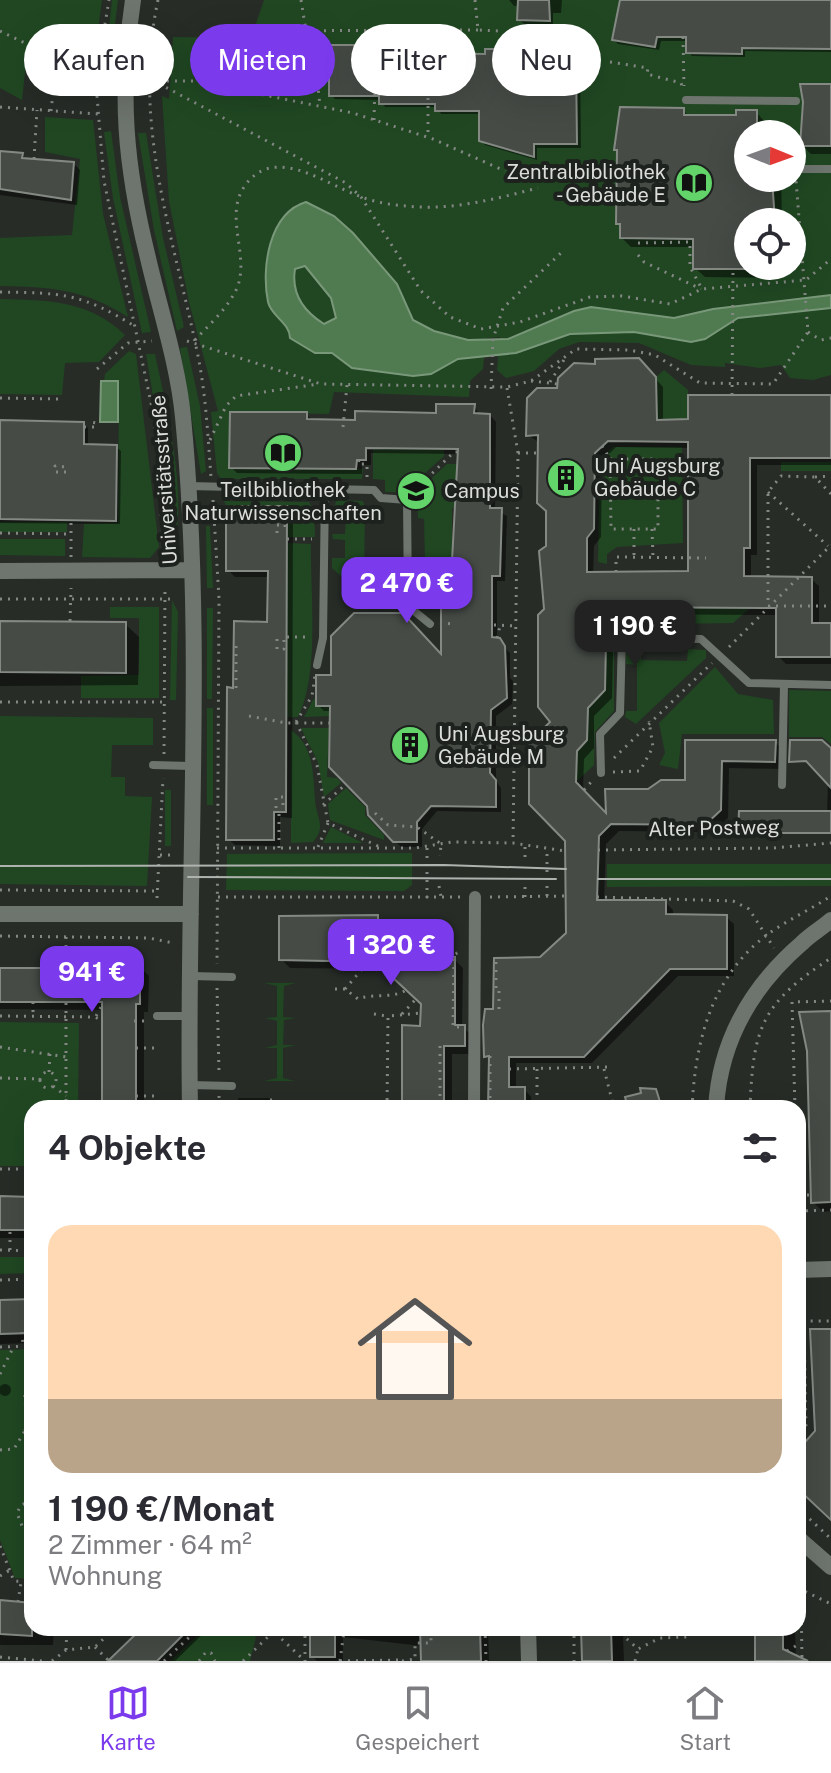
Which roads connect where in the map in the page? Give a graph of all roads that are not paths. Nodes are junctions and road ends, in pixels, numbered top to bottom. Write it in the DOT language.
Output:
graph roads {
  1 [pos="133,0"];
  2 [pos="130,24"];
  3 [pos="125,96"];
  4 [pos="685,97"];
  5 [pos="796,101"];
  6 [pos="806,169"];
  7 [pos="831,169"];
  8 [pos="188,486"];
  9 [pos="325,489"];
  10 [pos="191,570"];
  11 [pos="0,571"];
  12 [pos="430,624"];
  13 [pos="317,665"];
  14 [pos="784,685"];
  15 [pos="831,685"];
  16 [pos="153,765"];
  17 [pos="191,766"];
  18 [pos="601,773"];
  19 [pos="782,785"];
  20 [pos="475,897"];
  21 [pos="0,914"];
  22 [pos="191,914"];
  23 [pos="830,922"];
  24 [pos="191,976"];
  25 [pos="232,977"];
  26 [pos="157,1016"];
  27 [pos="191,1016"];
  28 [pos="190,1085"];
  29 [pos="232,1086"];
  30 [pos="190,1100"];
  31 [pos="474,1100"];
  32 [pos="717,1100"];
  33 [pos="831,1269"];
  34 [pos="806,1270"];
  35 [pos="806,1545"];
  36 [pos="831,1567"];
  37 [pos="528,1636"];
  38 [pos="529,1661"];
  1 -- 2 [label="street, Universitätsstraße"];
  3 -- 8 [label="street, Universitätsstraße"];
  4 -- 5 [label="lane"];
  6 -- 7 [label="lane"];
  8 -- 9 [label="lane"];
  8 -- 10 [label="street, Universitätsstraße"];
  9 -- 12 [label="lane"];
  9 -- 13 [label="lane"];
  10 -- 11 [label="street"];
  10 -- 17 [label="street, Universitätsstraße"];
  14 -- 15 [label="lane"];
  14 -- 18 [label="lane"];
  14 -- 19 [label="lane"];
  16 -- 17 [label="lane"];
  17 -- 22 [label="street, Universitätsstraße"];
  20 -- 31 [label="street"];
  21 -- 22 [label="street"];
  22 -- 24 [label="street, Universitätsstraße"];
  23 -- 32 [label="street"];
  24 -- 25 [label="lane"];
  24 -- 27 [label="street, Universitätsstraße"];
  26 -- 27 [label="lane"];
  27 -- 28 [label="street, Universitätsstraße"];
  28 -- 29 [label="lane"];
  28 -- 30 [label="street, Universitätsstraße"];
  33 -- 34 [label="street"];
  35 -- 36 [label="street"];
  37 -- 38 [label="street"];
}
